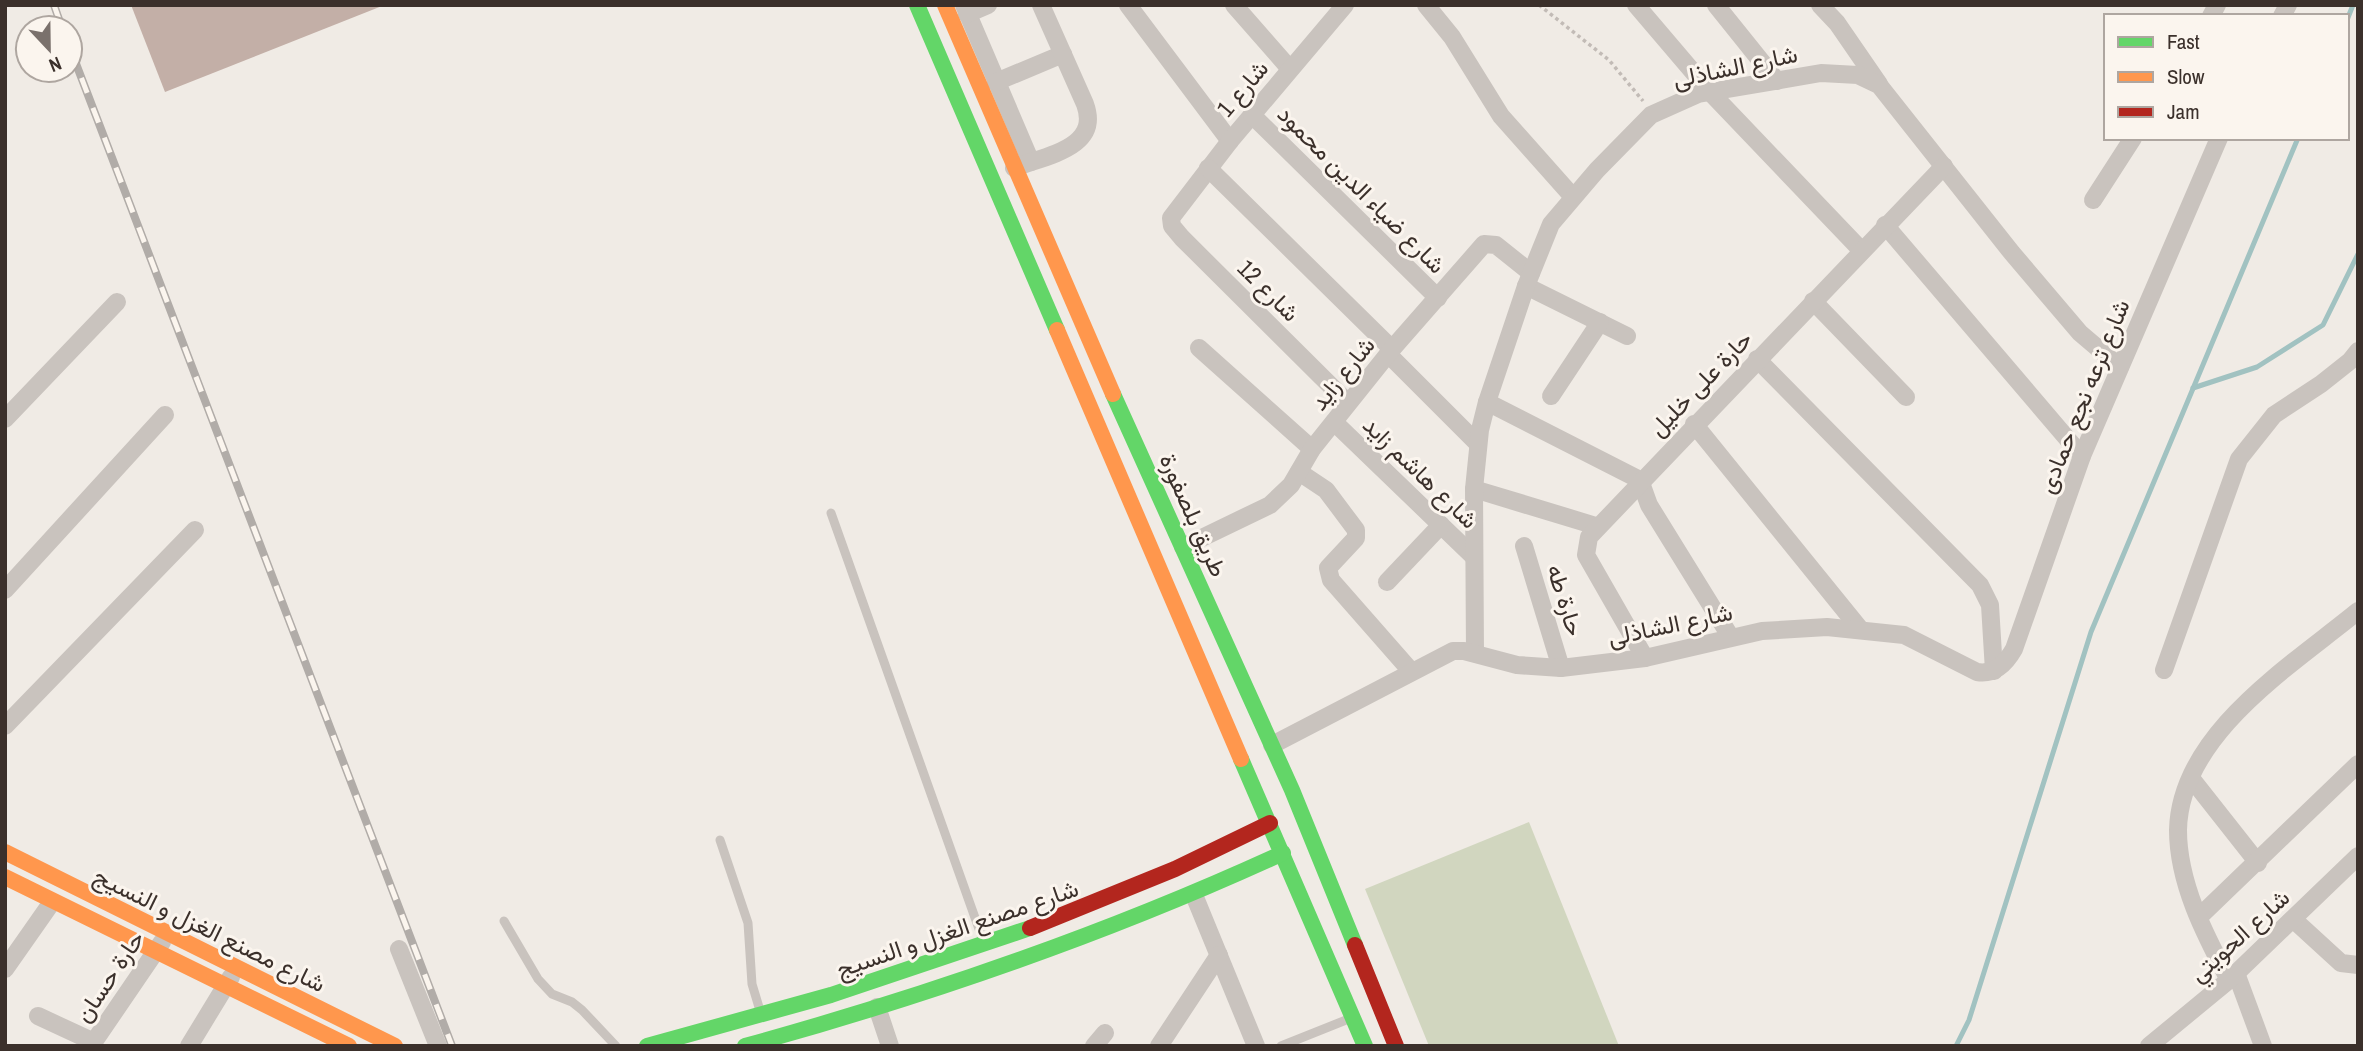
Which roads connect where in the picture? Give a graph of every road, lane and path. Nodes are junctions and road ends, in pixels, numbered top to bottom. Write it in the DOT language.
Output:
graph roads {
  1 [pos="917,5"];
  2 [pos="945,5"];
  3 [pos="988,5"];
  4 [pos="1041,5"];
  5 [pos="1128,5"];
  6 [pos="1234,5"];
  7 [pos="1345,5"];
  8 [pos="1426,5"];
  9 [pos="1539,5"];
  10 [pos="1636,5"];
  11 [pos="1716,5"];
  12 [pos="1820,5"];
  13 [pos="965,10"];
  14 [pos="1063,54"];
  15 [pos="1290,69"];
  16 [pos="1777,81"];
  17 [pos="996,82"];
  18 [pos="1879,85"];
  19 [pos="1710,93"];
  20 [pos="1252,115"];
  21 [pos="1651,115"];
  22 [pos="2132,140"];
  23 [pos="2218,140"];
  24 [pos="1230,141"];
  25 [pos="1023,165"];
  26 [pos="1944,166"];
  27 [pos="1208,168"];
  28 [pos="1573,197"];
  29 [pos="2093,200"];
  30 [pos="1179,205"];
  31 [pos="1885,225"];
  32 [pos="1861,250"];
  33 [pos="1528,279"];
  34 [pos="1438,298"];
  35 [pos="1813,301"];
  36 [pos="117,302"];
  37 [pos="1600,323"];
  38 [pos="1627,336"];
  39 [pos="1199,348"];
  40 [pos="1390,351"];
  41 [pos="2358,351"];
  42 [pos="1757,359"];
  43 [pos="2120,367"];
  44 [pos="1551,396"];
  45 [pos="1906,397"];
  46 [pos="1487,402"];
  47 [pos="1348,403"];
  48 [pos="164,415"];
  49 [pos="5,419"];
  50 [pos="1334,422"];
  51 [pos="1694,424"];
  52 [pos="1136,442"];
  53 [pos="1478,444"];
  54 [pos="1312,449"];
  55 [pos="1108,454"];
  56 [pos="2082,456"];
  57 [pos="1299,472"];
  58 [pos="1640,481"];
  59 [pos="1474,489"];
  60 [pos="831,513"];
  61 [pos="1441,525"];
  62 [pos="1596,526"];
  63 [pos="195,530"];
  64 [pos="1524,546"];
  65 [pos="1183,547"];
  66 [pos="1473,556"];
  67 [pos="1387,582"];
  68 [pos="5,590"];
  69 [pos="2358,611"];
  70 [pos="1860,629"];
  71 [pos="1730,636"];
  72 [pos="1475,653"];
  73 [pos="1645,658"];
  74 [pos="1561,668"];
  75 [pos="1410,670"];
  76 [pos="2164,670"];
  77 [pos="1994,671"];
  78 [pos="5,726"];
  79 [pos="1272,745"];
  80 [pos="2358,764"];
  81 [pos="2191,778"];
  82 [pos="1270,823"];
  83 [pos="720,840"];
  84 [pos="5,852"];
  85 [pos="1283,853"];
  86 [pos="2358,856"];
  87 [pos="2258,863"];
  88 [pos="5,877"];
  89 [pos="1119,895"];
  90 [pos="1194,895"];
  91 [pos="52,902"];
  92 [pos="2199,916"];
  93 [pos="2294,920"];
  94 [pos="504,921"];
  95 [pos="1129,921"];
  96 [pos="168,933"];
  97 [pos="984,945"];
  98 [pos="156,950"];
  99 [pos="399,950"];
  100 [pos="1219,955"];
  101 [pos="2358,965"];
  102 [pos="238,968"];
  103 [pos="993,968"];
  104 [pos="5,969"];
  105 [pos="2232,977"];
  106 [pos="227,984"];
  107 [pos="877,1007"];
  108 [pos="38,1016"];
  109 [pos="762,1016"];
  110 [pos="1354,1017"];
  111 [pos="770,1039"];
  112 [pos="1249,1041"];
  113 [pos="92,1044"];
  114 [pos="189,1046"];
  115 [pos="349,1046"];
  116 [pos="395,1046"];
  117 [pos="438,1046"];
  118 [pos="616,1046"];
  119 [pos="647,1046"];
  120 [pos="745,1046"];
  121 [pos="890,1046"];
  122 [pos="1159,1046"];
  123 [pos="1281,1046"];
  124 [pos="1365,1046"];
  125 [pos="1396,1046"];
  126 [pos="2149,1046"];
  127 [pos="2263,1046"];
  1 -- 55 [label="main road"];
  2 -- 25 [label="main road, طريق بلصفورة"];
  3 -- 13 [label="street"];
  4 -- 14 [label="street"];
  5 -- 24 [label="street"];
  6 -- 15 [label="street"];
  7 -- 15 [label="street, شارع 1"];
  8 -- 28 [label="street"];
  9 -- 21 [label="path"];
  10 -- 19 [label="street"];
  11 -- 16 [label="street"];
  12 -- 18 [label="street"];
  13 -- 17 [label="street"];
  14 -- 17 [label="street"];
  14 -- 25 [label="street"];
  15 -- 20 [label="street, شارع 1"];
  16 -- 18 [label="street, شارع الشاذلى"];
  16 -- 19 [label="street, شارع الشاذلى"];
  17 -- 25 [label="street"];
  18 -- 26 [label="street"];
  19 -- 21 [label="street, شارع الشاذلى"];
  19 -- 32 [label="street"];
  20 -- 24 [label="street, شارع 1"];
  20 -- 34 [label="street, شارع ضياء الدين محمود"];
  21 -- 28 [label="street, شارع الشاذلى"];
  22 -- 29 [label="street"];
  23 -- 43 [label="street, شارع ترعه نجع حمادى"];
  24 -- 27 [label="street, شارع 1"];
  25 -- 52 [label="main road, طريق بلصفورة"];
  26 -- 31 [label="street, حارة على خليل"];
  26 -- 43 [label="street"];
  27 -- 30 [label="street, شارع 1"];
  27 -- 40 [label="street"];
  28 -- 33 [label="street, شارع الشاذلى"];
  30 -- 47 [label="street, شارع 12"];
  31 -- 32 [label="street, حارة على خليل"];
  31 -- 56 [label="street"];
  32 -- 35 [label="street, حارة على خليل"];
  33 -- 34 [label="street, شارع زايد"];
  33 -- 37 [label="street"];
  33 -- 46 [label="street, شارع الشاذلى"];
  34 -- 40 [label="street, شارع زايد"];
  35 -- 42 [label="street, حارة على خليل"];
  35 -- 45 [label="street"];
  36 -- 49 [label="street"];
  37 -- 38 [label="street"];
  37 -- 44 [label="street"];
  39 -- 54 [label="street"];
  40 -- 47 [label="street, شارع زايد"];
  40 -- 53 [label="street"];
  41 -- 76 [label="street"];
  42 -- 51 [label="street, حارة على خليل"];
  42 -- 77 [label="street"];
  43 -- 56 [label="street, شارع ترعه نجع حمادى"];
  46 -- 53 [label="street, شارع الشاذلى"];
  46 -- 58 [label="street"];
  47 -- 50 [label="street, شارع زايد"];
  48 -- 68 [label="street"];
  50 -- 54 [label="street, شارع زايد"];
  50 -- 61 [label="street, شارع هاشم زايد"];
  51 -- 58 [label="street, حارة على خليل"];
  51 -- 70 [label="street"];
  52 -- 55 [label="main road"];
  52 -- 65 [label="main road, طريق بلصفورة"];
  53 -- 59 [label="street, شارع الشاذلى"];
  54 -- 57 [label="street, شارع زايد"];
  55 -- 82 [label="main road"];
  56 -- 77 [label="street, شارع ترعه نجع حمادى"];
  57 -- 65 [label="street, شارع زايد"];
  57 -- 75 [label="street"];
  58 -- 62 [label="street, حارة على خليل"];
  58 -- 71 [label="street"];
  59 -- 62 [label="street"];
  59 -- 66 [label="street, شارع الشاذلى"];
  60 -- 97 [label="lane"];
  61 -- 66 [label="street, شارع هاشم زايد"];
  61 -- 67 [label="street"];
  62 -- 73 [label="street, حارة على خليل"];
  63 -- 78 [label="street"];
  64 -- 74 [label="street, حارة طه"];
  65 -- 79 [label="main road, طريق بلصفورة"];
  66 -- 72 [label="street, شارع الشاذلى"];
  69 -- 81 [label="street"];
  70 -- 71 [label="street, شارع الشاذلى"];
  70 -- 77 [label="street, شارع الشاذلى"];
  71 -- 73 [label="street, شارع الشاذلى"];
  72 -- 74 [label="street, شارع الشاذلى"];
  72 -- 75 [label="street, شارع الشاذلى"];
  73 -- 74 [label="street, شارع الشاذلى"];
  75 -- 79 [label="street, شارع الشاذلى"];
  79 -- 125 [label="main road, طريق بلصفورة"];
  80 -- 87 [label="street"];
  81 -- 87 [label="street"];
  81 -- 92 [label="street"];
  82 -- 85 [label="main road"];
  82 -- 89 [label="main road, شارع مصنع الغزل و النسيج"];
  83 -- 109 [label="lane"];
  84 -- 96 [label="main road, شارع مصنع الغزل و النسيج"];
  85 -- 90 [label="main road, شارع مصنع الغزل و النسيج"];
  85 -- 110 [label="main road"];
  86 -- 93 [label="street, شارع الحويتي"];
  87 -- 92 [label="street"];
  88 -- 91 [label="main road, شارع مصنع الغزل و النسيج"];
  89 -- 95 [label="main road"];
  89 -- 97 [label="main road, شارع مصنع الغزل و النسيج"];
  90 -- 95 [label="main road, شارع مصنع الغزل و النسيج"];
  90 -- 100 [label="street"];
  91 -- 98 [label="main road, شارع مصنع الغزل و النسيج"];
  91 -- 104 [label="street"];
  92 -- 105 [label="street"];
  93 -- 101 [label="street"];
  93 -- 105 [label="street, شارع الحويتي"];
  94 -- 118 [label="lane"];
  95 -- 103 [label="main road, شارع مصنع الغزل و النسيج"];
  96 -- 98 [label="street, حارة حسان"];
  96 -- 102 [label="main road, شارع مصنع الغزل و النسيج"];
  97 -- 103 [label="main road"];
  97 -- 109 [label="main road, شارع مصنع الغزل و النسيج"];
  98 -- 106 [label="main road, شارع مصنع الغزل و النسيج"];
  98 -- 113 [label="street, حارة حسان"];
  99 -- 117 [label="street"];
  100 -- 112 [label="street"];
  100 -- 122 [label="street"];
  102 -- 106 [label="street"];
  102 -- 116 [label="main road, شارع مصنع الغزل و النسيج"];
  103 -- 107 [label="main road, شارع مصنع الغزل و النسيج"];
  105 -- 126 [label="street, شارع الحويتي"];
  105 -- 127 [label="street"];
  106 -- 114 [label="street"];
  106 -- 115 [label="main road, شارع مصنع الغزل و النسيج"];
  107 -- 111 [label="main road, شارع مصنع الغزل و النسيج"];
  107 -- 121 [label="street"];
  108 -- 113 [label="street"];
  109 -- 111 [label="main road"];
  109 -- 119 [label="main road, شارع مصنع الغزل و النسيج"];
  110 -- 123 [label="lane"];
  110 -- 124 [label="main road"];
  111 -- 120 [label="main road, شارع مصنع الغزل و النسيج"];
}
